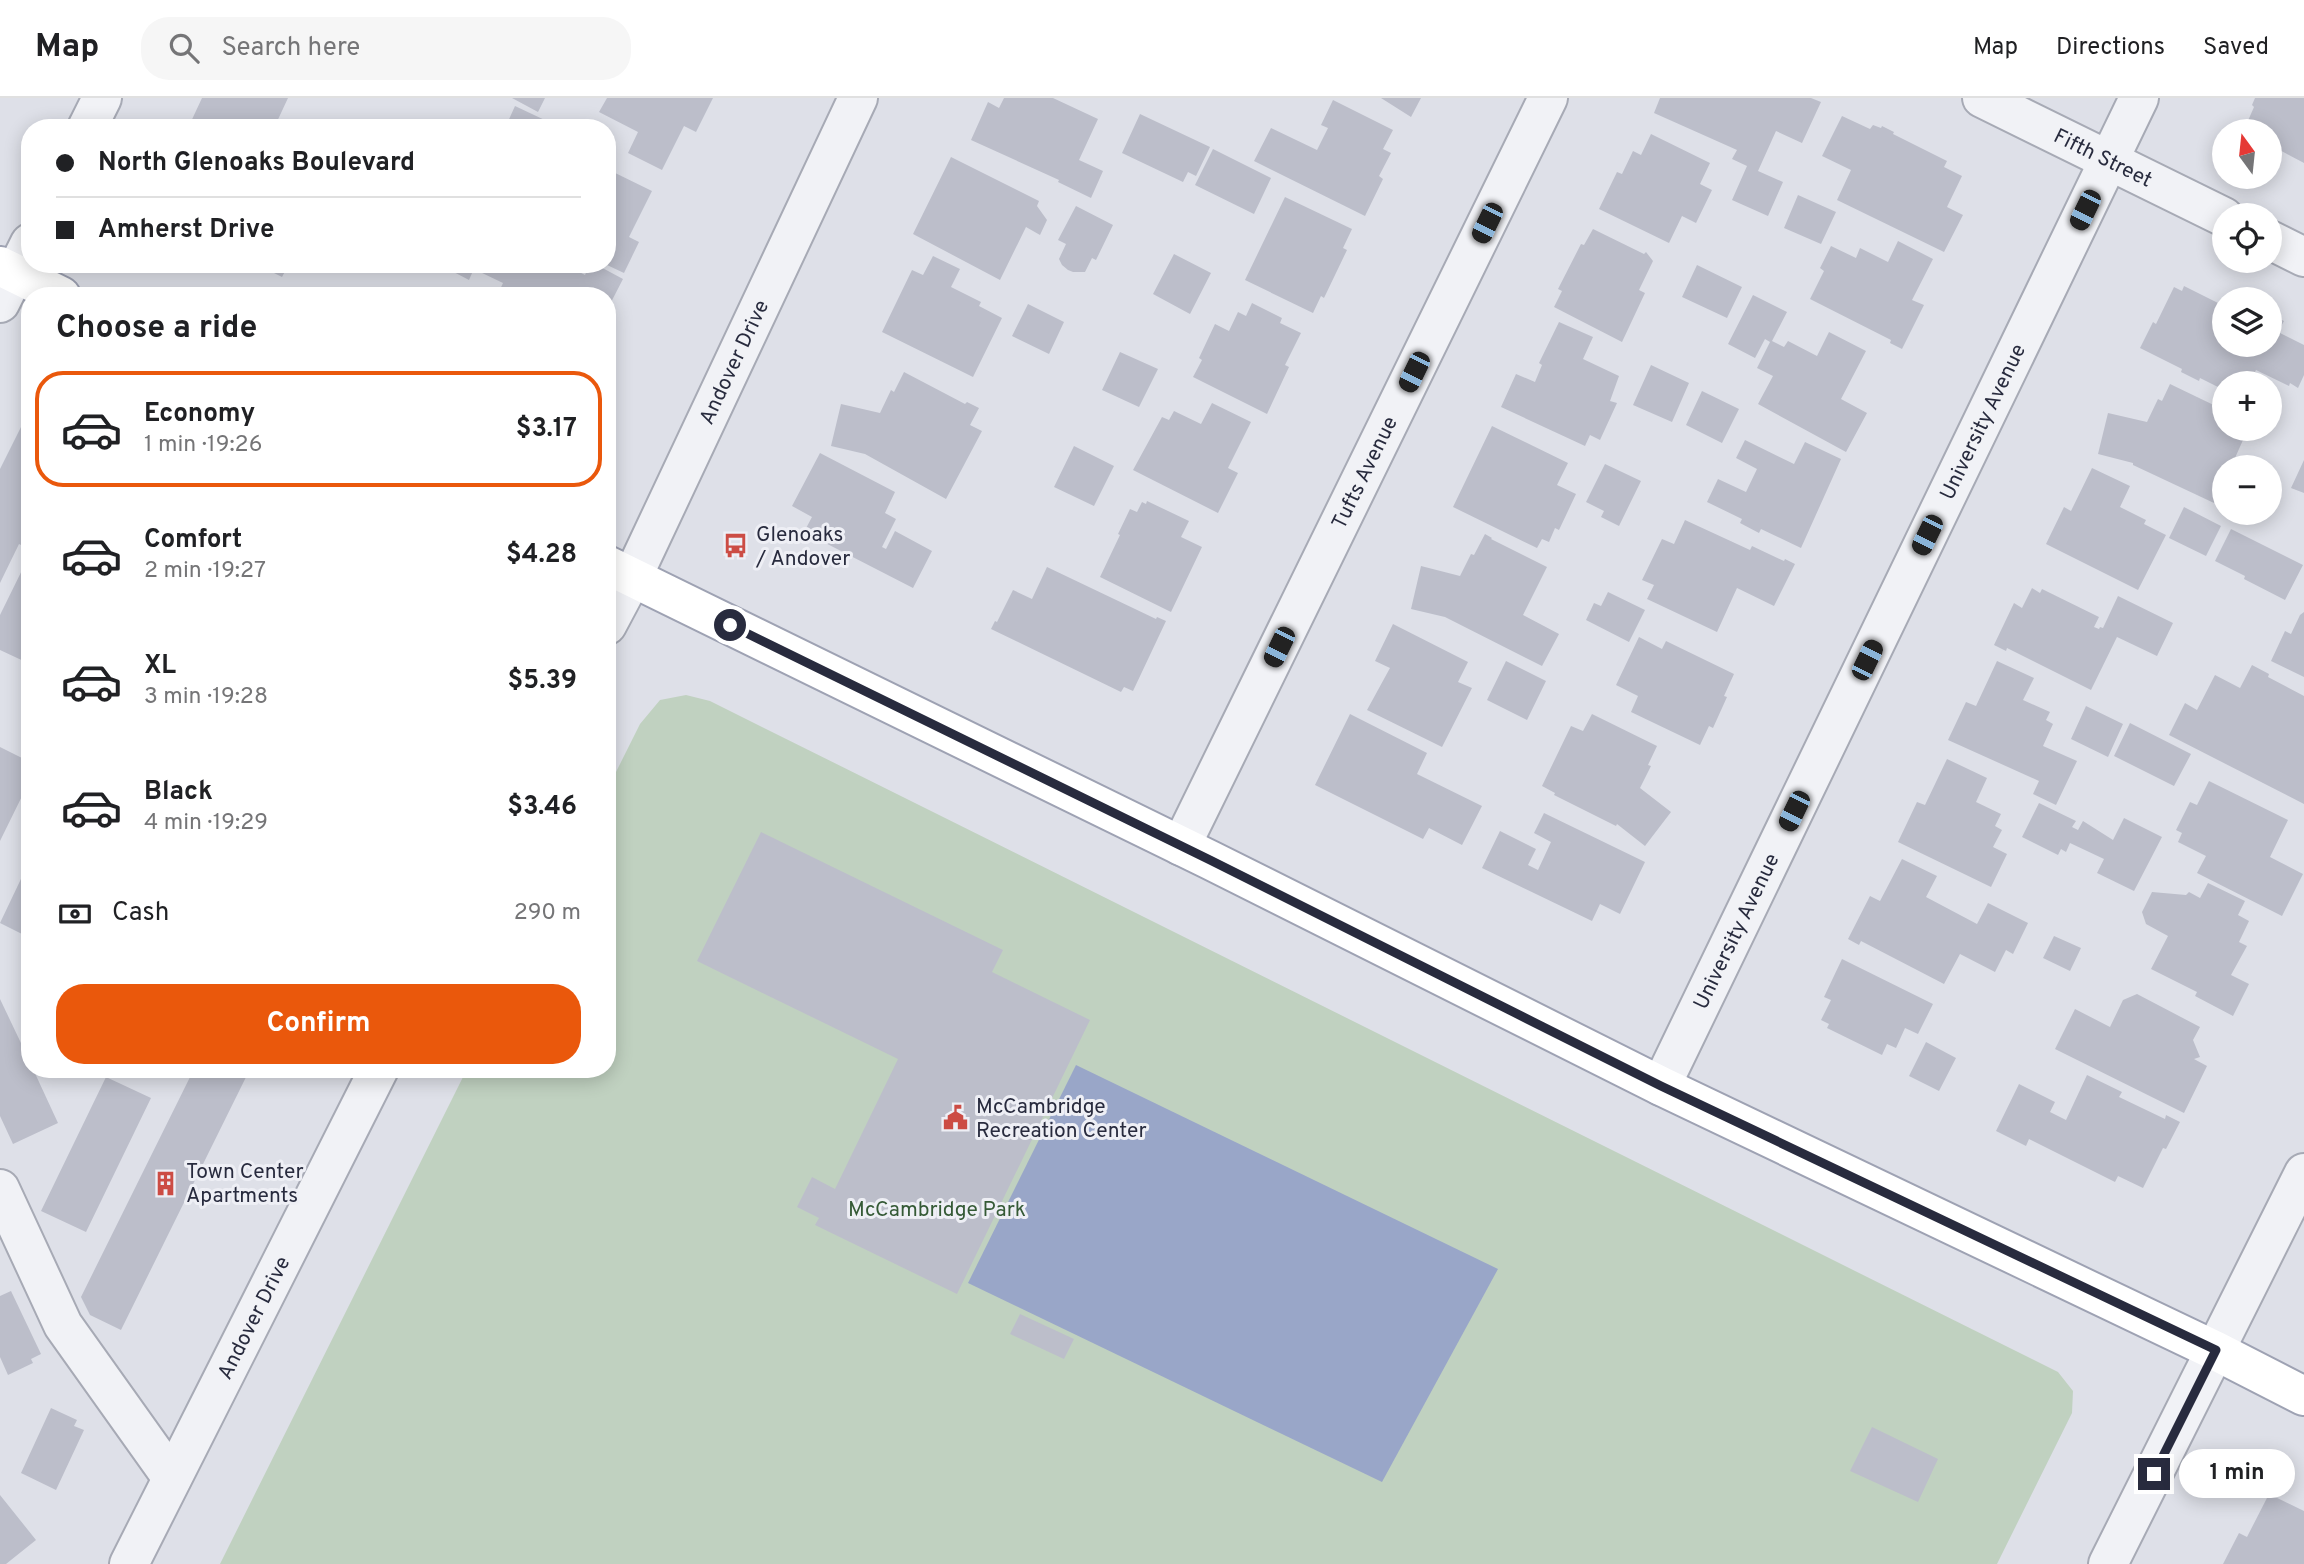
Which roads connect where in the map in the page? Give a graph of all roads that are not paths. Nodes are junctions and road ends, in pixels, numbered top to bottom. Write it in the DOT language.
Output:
graph roads {
  1 [pos="102,98"];
  2 [pos="858,98"];
  3 [pos="1548,98"];
  4 [pos="1982,98"];
  5 [pos="2139,98"];
  6 [pos="92,119"];
  7 [pos="2109,160"];
  8 [pos="2212,211"];
  9 [pos="2282,246"];
  10 [pos="2304,257"];
  11 [pos="11,271"];
  12 [pos="43,287"];
  13 [pos="620,571"];
  14 [pos="1181,846"];
  15 [pos="374,1078"];
  16 [pos="1661,1086"];
  17 [pos="2304,1173"];
  18 [pos="0,1189"];
  19 [pos="2216,1350"];
  20 [pos="2304,1396"];
  21 [pos="172,1478"];
  22 [pos="130,1564"];
  23 [pos="2108,1564"];
  1 -- 6 [label="street"];
  2 -- 13 [label="street, Andover Drive"];
  3 -- 14 [label="street, Tufts Avenue"];
  4 -- 7 [label="street, Fifth Street"];
  5 -- 7 [label="street, University Avenue"];
  7 -- 8 [label="street, Fifth Street"];
  7 -- 16 [label="street, University Avenue"];
  9 -- 10 [label="street"];
  11 -- 12 [label="main road"];
  13 -- 14 [label="main road"];
  14 -- 16 [label="main road"];
  15 -- 21 [label="street, Andover Drive"];
  16 -- 19 [label="main road"];
  17 -- 19 [label="street"];
  18 -- 21 [label="street"];
  19 -- 20 [label="main road"];
  19 -- 23 [label="street"];
  21 -- 22 [label="street, Andover Drive"];
}
